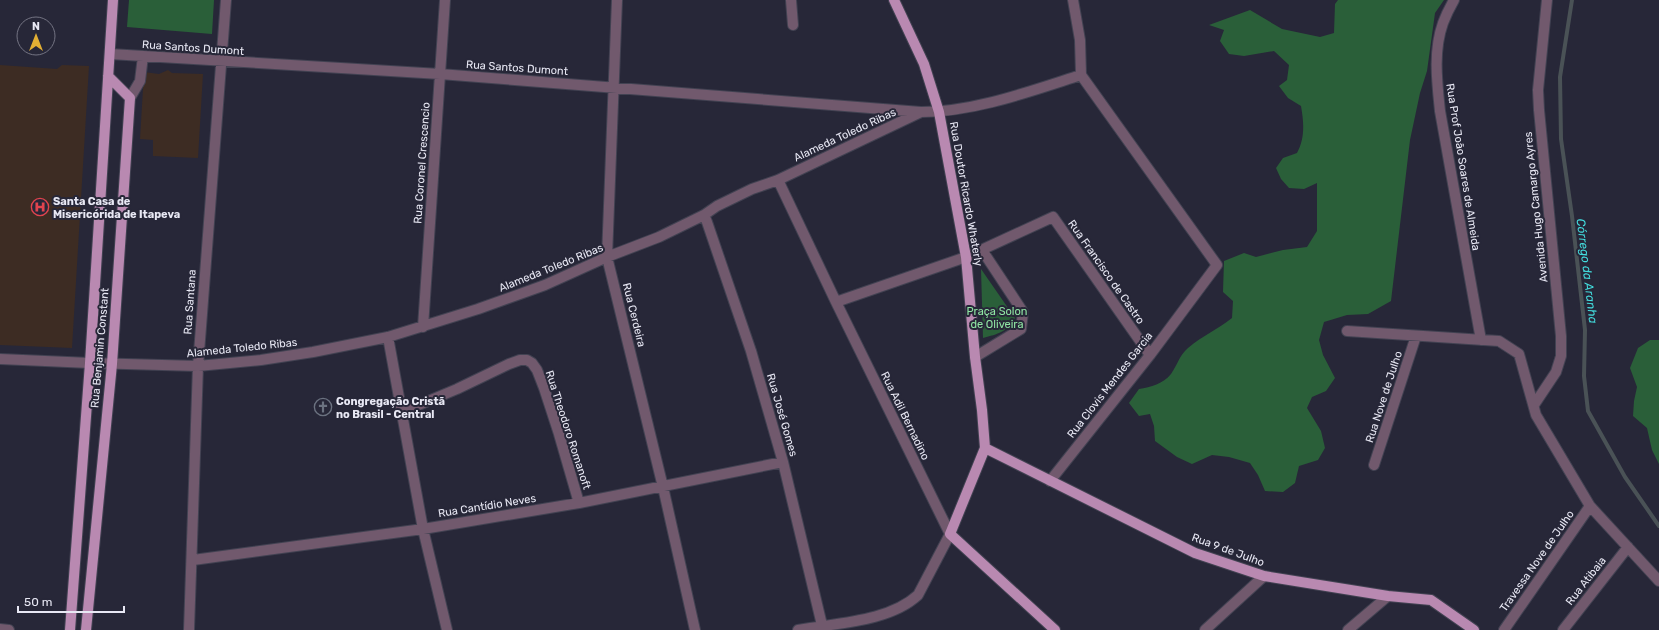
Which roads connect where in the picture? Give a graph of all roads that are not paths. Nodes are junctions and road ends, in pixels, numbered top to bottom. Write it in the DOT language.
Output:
graph roads {
  1 [pos="113,0"];
  2 [pos="226,0"];
  3 [pos="445,0"];
  4 [pos="617,0"];
  5 [pos="791,0"];
  6 [pos="894,0"];
  7 [pos="1073,0"];
  8 [pos="1454,0"];
  9 [pos="1547,0"];
  10 [pos="793,25"];
  11 [pos="110,54"];
  12 [pos="143,56"];
  13 [pos="221,62"];
  14 [pos="440,74"];
  15 [pos="1081,75"];
  16 [pos="108,76"];
  17 [pos="615,88"];
  18 [pos="130,98"];
  19 [pos="921,112"];
  20 [pos="939,112"];
  21 [pos="778,180"];
  22 [pos="704,215"];
  23 [pos="982,250"];
  24 [pos="607,257"];
  25 [pos="966,257"];
  26 [pos="836,302"];
  27 [pos="423,327"];
  28 [pos="1347,331"];
  29 [pos="1416,336"];
  30 [pos="388,337"];
  31 [pos="1481,340"];
  32 [pos="1150,355"];
  33 [pos="975,357"];
  34 [pos="0,359"];
  35 [pos="90,364"];
  36 [pos="112,364"];
  37 [pos="198,366"];
  38 [pos="1534,405"];
  39 [pos="402,412"];
  40 [pos="985,448"];
  41 [pos="783,462"];
  42 [pos="1374,465"];
  43 [pos="1050,480"];
  44 [pos="664,487"];
  45 [pos="579,503"];
  46 [pos="1590,506"];
  47 [pos="423,529"];
  48 [pos="950,534"];
  49 [pos="1628,547"];
  50 [pos="193,560"];
  51 [pos="1264,576"];
  52 [pos="1659,581"];
  53 [pos="1388,596"];
  54 [pos="822,625"];
  55 [pos="0,629"];
  56 [pos="8,630"];
  57 [pos="70,630"];
  58 [pos="86,630"];
  59 [pos="190,630"];
  60 [pos="447,630"];
  61 [pos="695,630"];
  62 [pos="798,630"];
  63 [pos="1055,630"];
  64 [pos="1206,630"];
  65 [pos="1348,630"];
  66 [pos="1474,630"];
  67 [pos="1504,630"];
  68 [pos="1563,630"];
  1 -- 11 [label="main road, Rua Benjamin Constant"];
  2 -- 13 [label="street, Rua Santana"];
  3 -- 14 [label="street, Rua Coronel Crescencio"];
  4 -- 17 [label="street, Rua Cerdeira"];
  5 -- 10 [label="street"];
  6 -- 20 [label="main road, Rua Doutor Ricardo Whaterly"];
  7 -- 15 [label="street"];
  8 -- 31 [label="street, Rua Prof João Soares de Almeida"];
  9 -- 38 [label="street, Avenida Hugo Camargo Ayres"];
  11 -- 12 [label="street, Rua Santos Dumont"];
  11 -- 16 [label="main road, Rua Benjamin Constant"];
  12 -- 13 [label="street, Rua Santos Dumont"];
  12 -- 18 [label="street"];
  13 -- 14 [label="street, Rua Santos Dumont"];
  13 -- 37 [label="street, Rua Santana"];
  14 -- 17 [label="street, Rua Santos Dumont"];
  14 -- 27 [label="street, Rua Coronel Crescencio"];
  15 -- 20 [label="street, Alameda Toledo Ribas"];
  15 -- 32 [label="street, Rua Clovis Mendes Garcia"];
  16 -- 18 [label="main road"];
  16 -- 35 [label="main road, Rua Benjamin Constant"];
  17 -- 19 [label="street, Rua Santos Dumont"];
  17 -- 24 [label="street, Rua Cerdeira"];
  18 -- 36 [label="main road, Rua Benjamin Constant"];
  19 -- 20 [label="street, Alameda Toledo Ribas"];
  19 -- 21 [label="street, Alameda Toledo Ribas"];
  20 -- 25 [label="main road, Rua Doutor Ricardo Whaterly"];
  21 -- 22 [label="street, Alameda Toledo Ribas"];
  21 -- 26 [label="street, Rua Adil Bernadino"];
  22 -- 24 [label="street, Alameda Toledo Ribas"];
  22 -- 41 [label="street, Rua José Gomes"];
  23 -- 25 [label="street, Rua Francisco de Castro"];
  23 -- 32 [label="street, Rua Francisco de Castro"];
  23 -- 33 [label="street"];
  24 -- 27 [label="street, Alameda Toledo Ribas"];
  24 -- 44 [label="street, Rua Cerdeira"];
  25 -- 26 [label="street, Rua Francisco de Castro"];
  25 -- 33 [label="main road, Rua Doutor Ricardo Whaterly"];
  26 -- 48 [label="street, Rua Adil Bernadino"];
  27 -- 30 [label="street, Alameda Toledo Ribas"];
  28 -- 29 [label="street"];
  29 -- 31 [label="street"];
  29 -- 42 [label="street, Rua Nove de Julho"];
  30 -- 37 [label="street, Alameda Toledo Ribas"];
  30 -- 39 [label="street"];
  31 -- 38 [label="street"];
  32 -- 43 [label="street, Rua Clovis Mendes Garcia"];
  33 -- 40 [label="main road, Rua Doutor Ricardo Whaterly"];
  34 -- 35 [label="street, Alameda Toledo Ribas"];
  35 -- 36 [label="street, Alameda Toledo Ribas"];
  35 -- 57 [label="main road, Rua Benjamin Constant"];
  36 -- 37 [label="street, Alameda Toledo Ribas"];
  36 -- 58 [label="main road, Rua Benjamin Constant"];
  37 -- 50 [label="street, Rua Santana"];
  38 -- 46 [label="street"];
  39 -- 45 [label="street, Rua Theodoro Romanoft"];
  39 -- 47 [label="street"];
  40 -- 43 [label="main road, Rua 9 de Julho"];
  40 -- 48 [label="main road"];
  41 -- 44 [label="street, Rua Cantídio Neves"];
  41 -- 54 [label="street, Rua José Gomes"];
  43 -- 51 [label="main road, Rua 9 de Julho"];
  44 -- 45 [label="street, Rua Cantídio Neves"];
  44 -- 61 [label="street, Rua Cerdeira"];
  45 -- 47 [label="street, Rua Cantídio Neves"];
  46 -- 49 [label="street"];
  46 -- 67 [label="street, Travessa Nove de Julho"];
  47 -- 50 [label="street, Rua Cantídio Neves"];
  47 -- 60 [label="street"];
  48 -- 54 [label="street"];
  48 -- 63 [label="main road, Rua Adil Bernadino"];
  49 -- 52 [label="street"];
  49 -- 68 [label="street, Rua Atibaia"];
  50 -- 59 [label="street, Rua Santana"];
  51 -- 53 [label="main road, Rua 9 de Julho"];
  51 -- 64 [label="street"];
  53 -- 65 [label="street"];
  53 -- 66 [label="main road, Rua 9 de Julho"];
  54 -- 62 [label="street"];
  55 -- 56 [label="street"];
}
